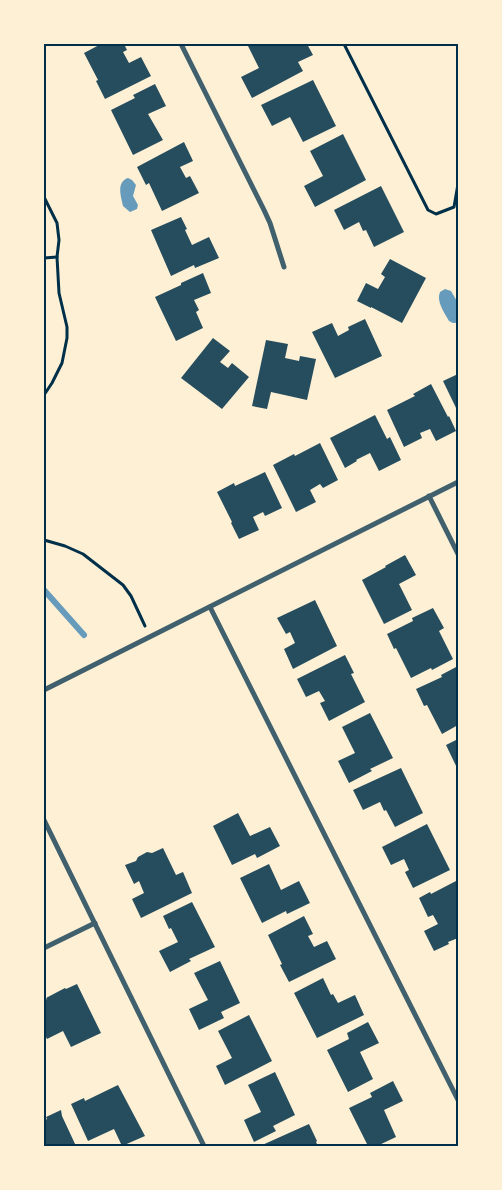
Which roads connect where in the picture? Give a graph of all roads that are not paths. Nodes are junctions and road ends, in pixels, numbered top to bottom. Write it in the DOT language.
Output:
graph roads {
  1 [pos="181,44"];
  2 [pos="284,267"];
  3 [pos="458,482"];
  4 [pos="429,496"];
  5 [pos="458,554"];
  6 [pos="210,607"];
  7 [pos="44,690"];
  8 [pos="44,820"];
  9 [pos="95,923"];
  10 [pos="44,948"];
  11 [pos="458,1100"];
  12 [pos="204,1146"];
  1 -- 2 [label="street"];
  3 -- 4 [label="street"];
  4 -- 5 [label="street"];
  4 -- 6 [label="street"];
  6 -- 7 [label="street"];
  6 -- 11 [label="street"];
  8 -- 9 [label="street"];
  9 -- 10 [label="street"];
  9 -- 12 [label="street"];
}
